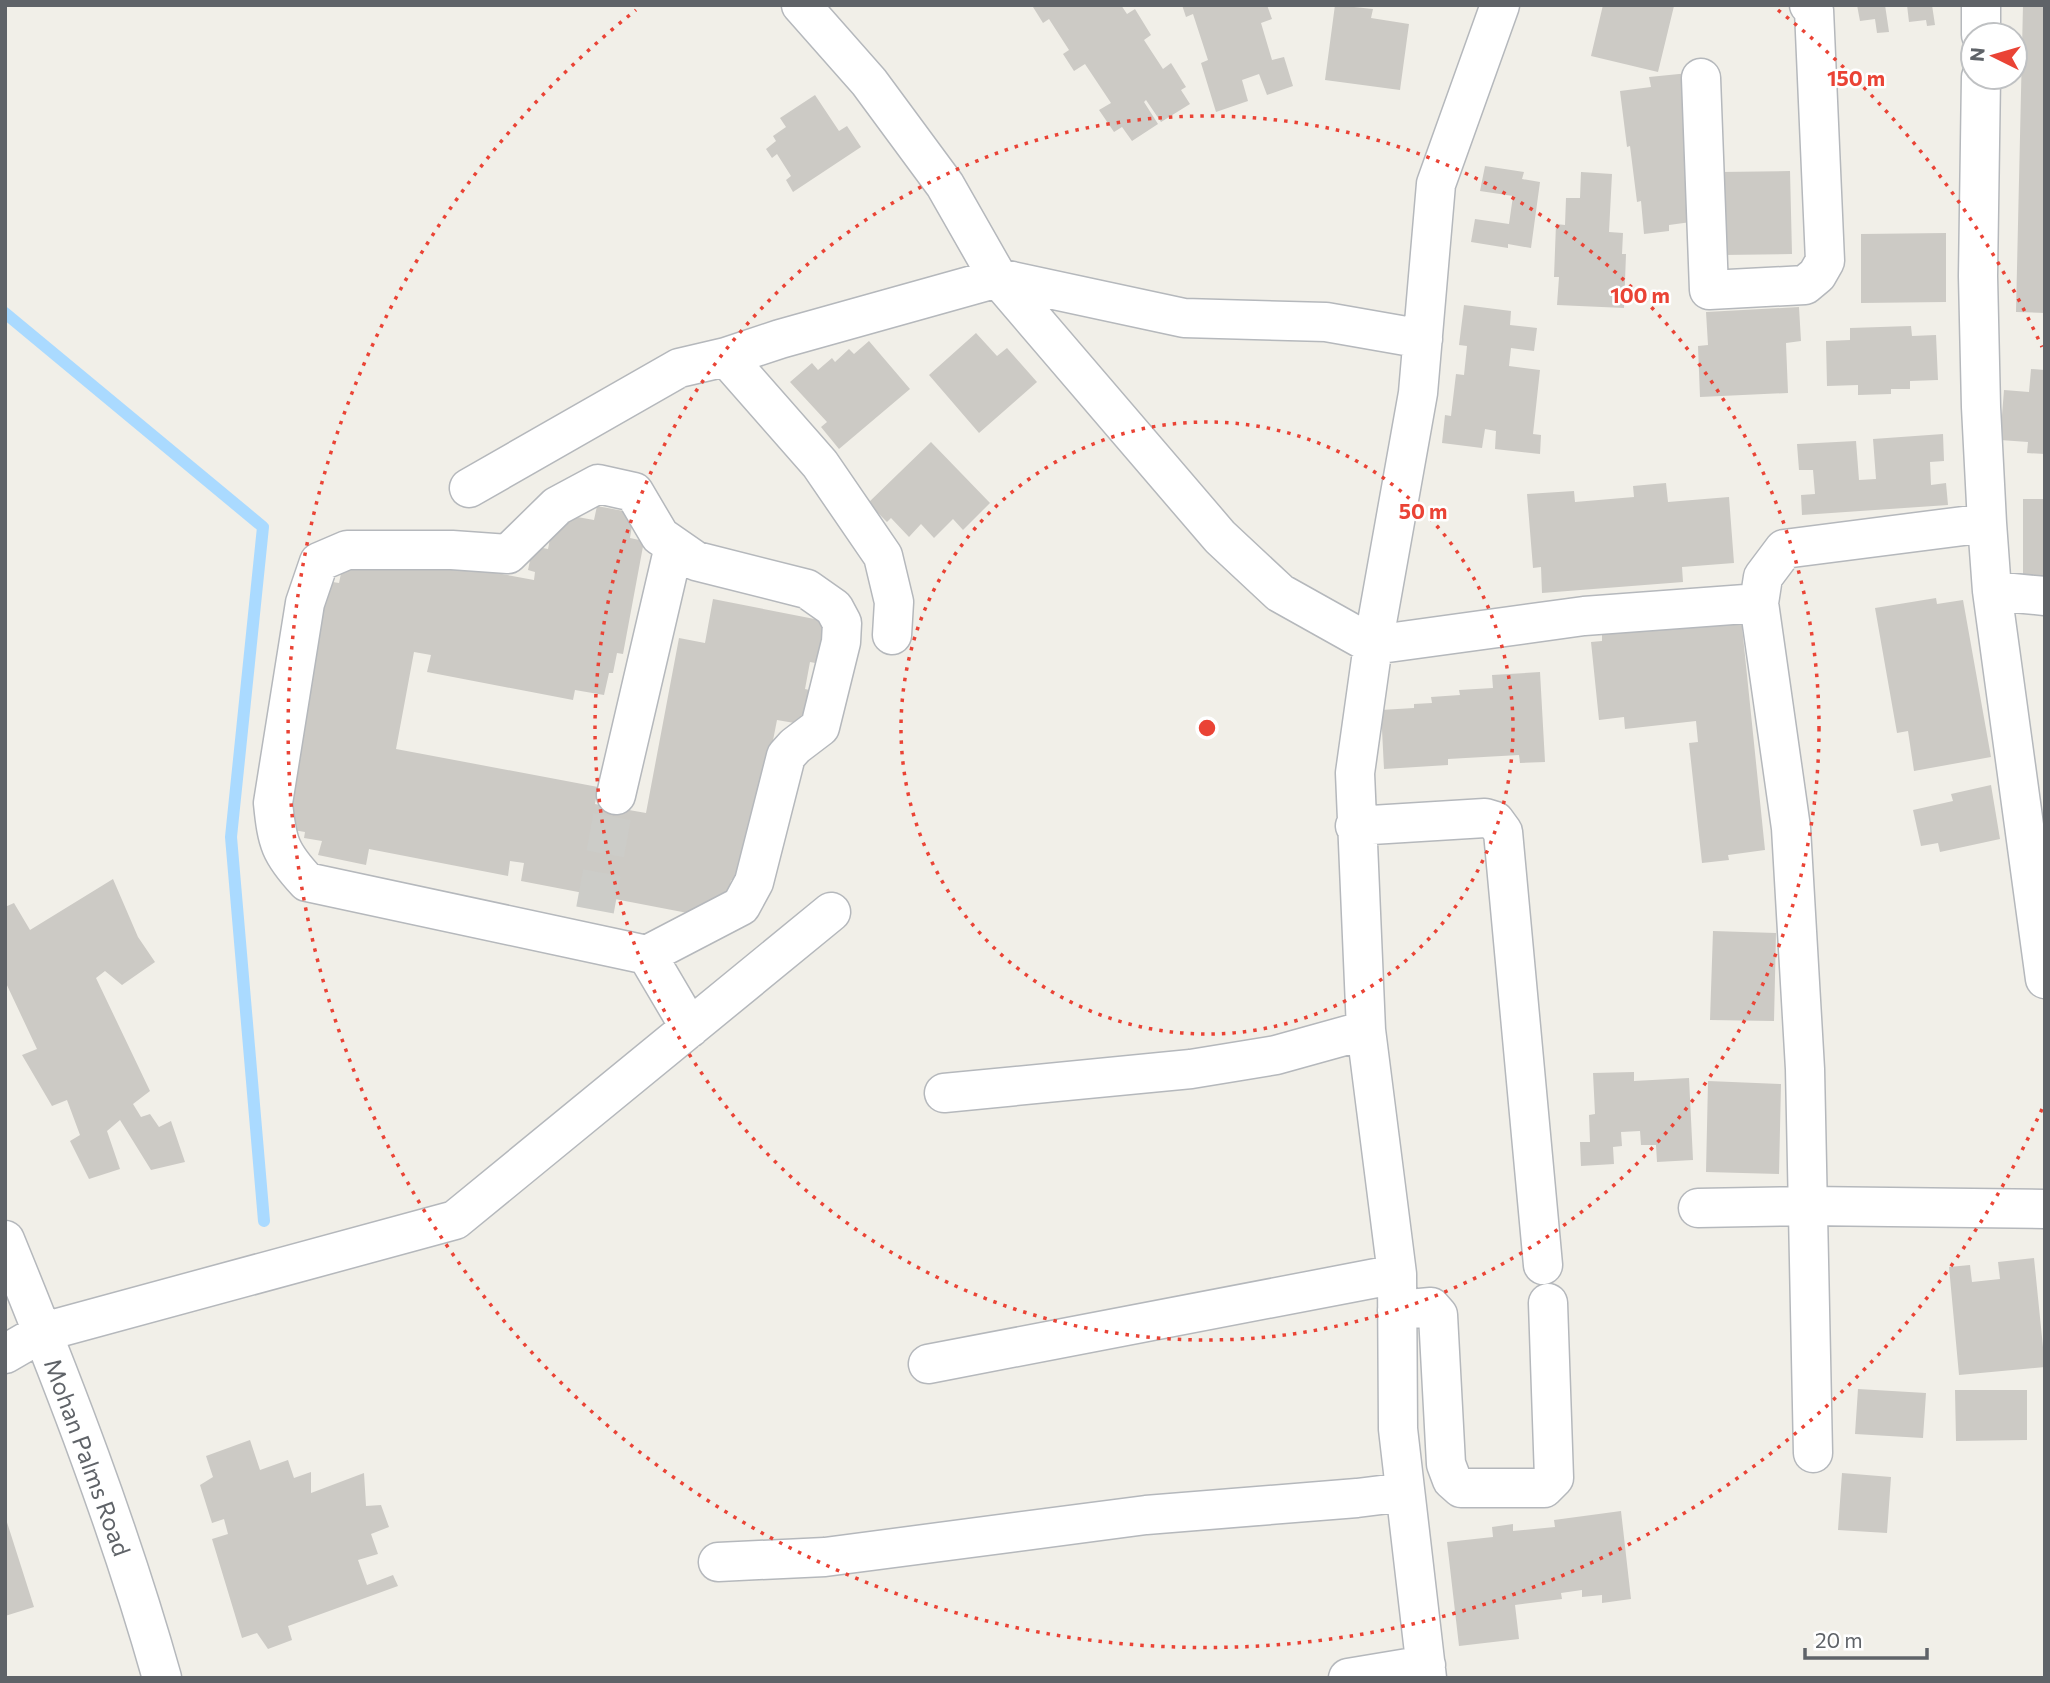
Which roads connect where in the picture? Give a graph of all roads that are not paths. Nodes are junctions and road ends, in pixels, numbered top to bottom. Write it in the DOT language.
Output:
graph roads {
  1 [pos="801,5"];
  2 [pos="1500,5"];
  3 [pos="1809,5"];
  4 [pos="1701,78"];
  5 [pos="1981,91"];
  6 [pos="998,278"];
  7 [pos="1423,339"];
  8 [pos="726,357"];
  9 [pos="469,488"];
  10 [pos="1987,523"];
  11 [pos="674,546"];
  12 [pos="1992,591"];
  13 [pos="2045,596"];
  14 [pos="1759,603"];
  15 [pos="892,635"];
  16 [pos="1373,645"];
  17 [pos="616,795"];
  18 [pos="1356,826"];
  19 [pos="2037,858"];
  20 [pos="831,912"];
  21 [pos="647,955"];
  22 [pos="2045,979"];
  23 [pos="690,1028"];
  24 [pos="1366,1030"];
  25 [pos="944,1093"];
  26 [pos="1808,1206"];
  27 [pos="1698,1209"];
  28 [pos="2045,1209"];
  29 [pos="5,1240"];
  30 [pos="1543,1265"];
  31 [pos="1397,1292"];
  32 [pos="1548,1303"];
  33 [pos="43,1332"];
  34 [pos="5,1354"];
  35 [pos="928,1364"];
  36 [pos="1813,1453"];
  37 [pos="1405,1492"];
  38 [pos="718,1562"];
  39 [pos="1426,1671"];
  40 [pos="162,1678"];
  41 [pos="1348,1678"];
  1 -- 6 [label="street"];
  2 -- 7 [label="street"];
  3 -- 4 [label="street"];
  5 -- 10 [label="street"];
  6 -- 7 [label="street"];
  6 -- 8 [label="street"];
  6 -- 16 [label="street"];
  7 -- 16 [label="street"];
  8 -- 9 [label="street"];
  8 -- 15 [label="street"];
  10 -- 12 [label="street"];
  10 -- 14 [label="street"];
  11 -- 17 [label="street"];
  11 -- 21 [label="street"];
  11 -- 21 [label="street"];
  12 -- 13 [label="street"];
  12 -- 19 [label="street"];
  14 -- 16 [label="street"];
  14 -- 26 [label="street"];
  16 -- 18 [label="street"];
  18 -- 24 [label="street"];
  18 -- 30 [label="street"];
  19 -- 22 [label="street"];
  20 -- 23 [label="street"];
  21 -- 23 [label="street"];
  23 -- 33 [label="street"];
  24 -- 25 [label="street"];
  24 -- 31 [label="street"];
  26 -- 27 [label="street"];
  26 -- 28 [label="street"];
  26 -- 36 [label="street"];
  29 -- 33 [label="street, Mohan Palms Road"];
  31 -- 32 [label="street"];
  31 -- 35 [label="street"];
  31 -- 37 [label="street"];
  33 -- 34 [label="street"];
  33 -- 40 [label="street, Mohan Palms Road"];
  37 -- 38 [label="street"];
  37 -- 39 [label="street"];
  39 -- 41 [label="street"];
}
